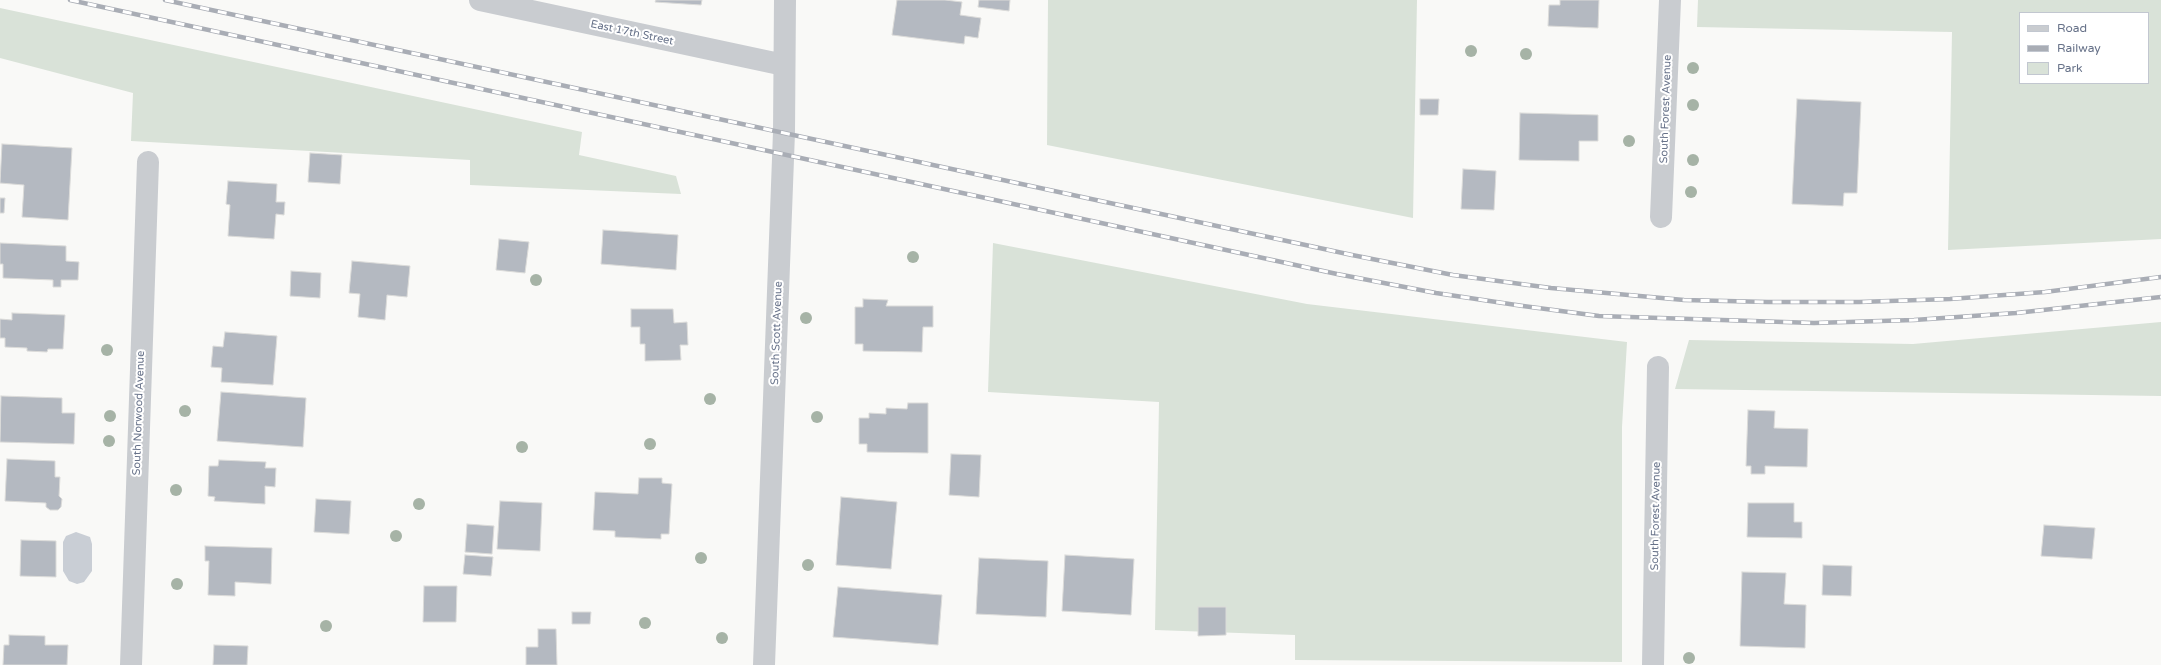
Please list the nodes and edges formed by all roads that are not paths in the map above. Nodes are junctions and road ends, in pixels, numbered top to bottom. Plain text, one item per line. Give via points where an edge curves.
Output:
1 (480, 0) edge
2 (785, 0) edge
3 (1670, 0) edge
4 (784, 65) junction
5 (148, 162) dead end
6 (1661, 217) dead end
7 (1658, 367) dead end
8 (131, 665) edge
9 (764, 665) edge
10 (1653, 665) edge

1 - 4 street, East 17th Street
2 - 4 street, South Scott Avenue
3 - 6 street, South Forest Avenue
4 - 9 street, South Scott Avenue via 784,147
5 - 8 street, South Norwood Avenue
7 - 10 street, South Forest Avenue

